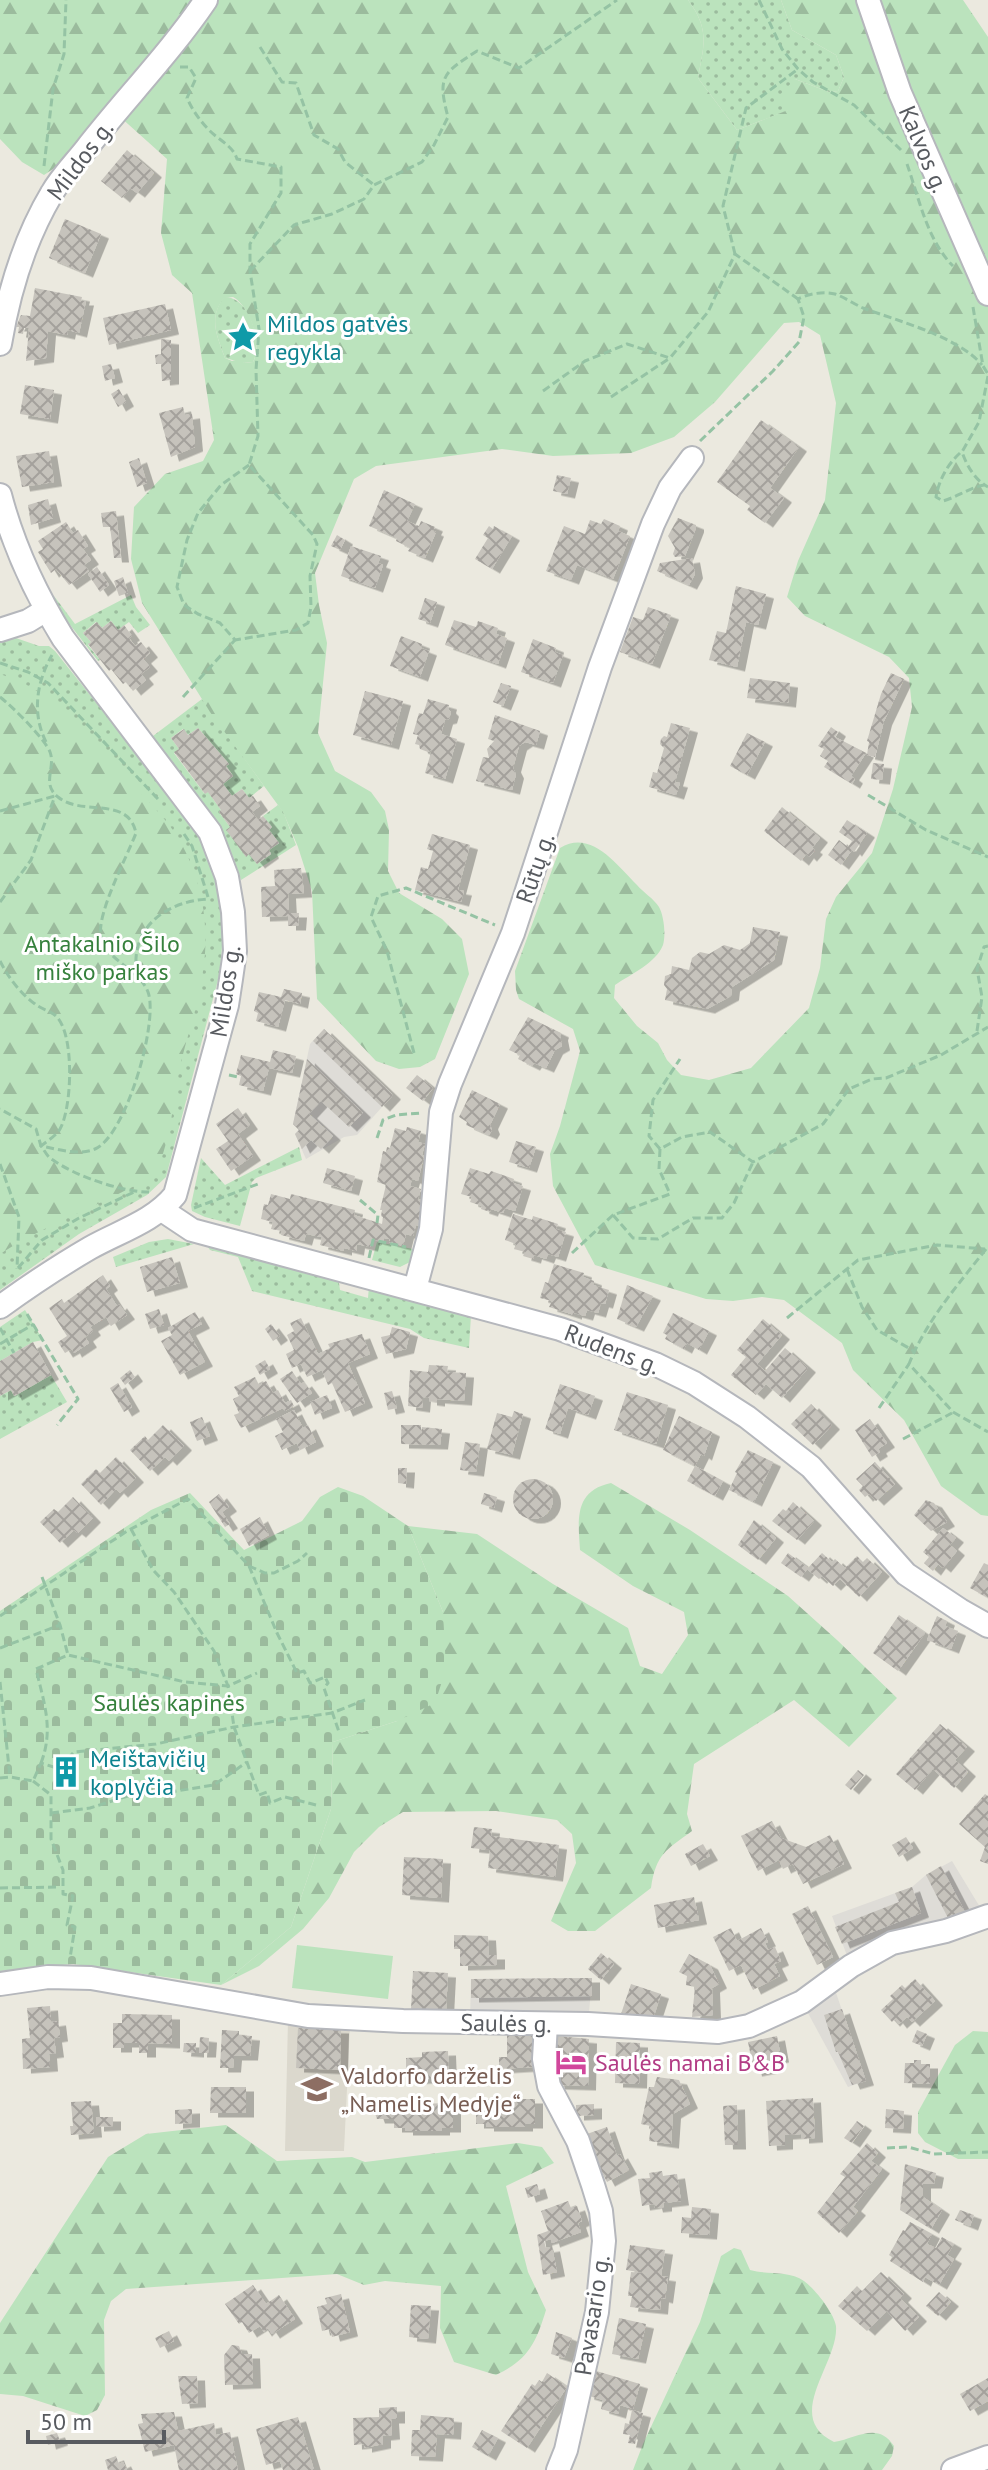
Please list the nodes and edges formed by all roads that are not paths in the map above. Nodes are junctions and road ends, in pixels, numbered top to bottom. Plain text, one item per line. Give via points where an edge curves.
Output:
1 (206, 0) edge
2 (868, 0) edge
3 (980, 298) edge
4 (0, 344) edge
5 (692, 458) road end
6 (0, 495) edge
7 (46, 610) junction
8 (0, 630) edge
9 (161, 1201) junction
10 (415, 1289) junction
11 (8, 1301) edge
12 (988, 1626) edge
13 (988, 1916) edge
14 (0, 1984) edge
15 (546, 2024) junction
16 (988, 2457) edge
17 (558, 2470) edge
18 (953, 2470) edge

1 - 4 street, Mildos g. via 55,188 16,272
2 - 3 street, Kalvos g.
5 - 10 street, Rūtų g. via 653,524 513,933 450,1084 441,1112 431,1229
6 - 7 street, Mildos g.
7 - 8 street
7 - 9 street, Mildos g. via 210,832 225,868 235,951 227,1005 180,1183 175,1195
9 - 10 street, Rudens g. via 192,1230
9 - 11 street, Mildos g. via 143,1222 62,1264
10 - 12 street, Rudens g. via 565,1330 694,1383 811,1467 906,1574
13 - 15 street, Saulės g. via 892,1943 802,2002 749,2026 718,2032
14 - 15 street, Saulės g. via 91,1978 308,2016
15 - 17 street, Pavasario g. via 549,2086 578,2141 601,2211 604,2241 597,2312
16 - 18 street

